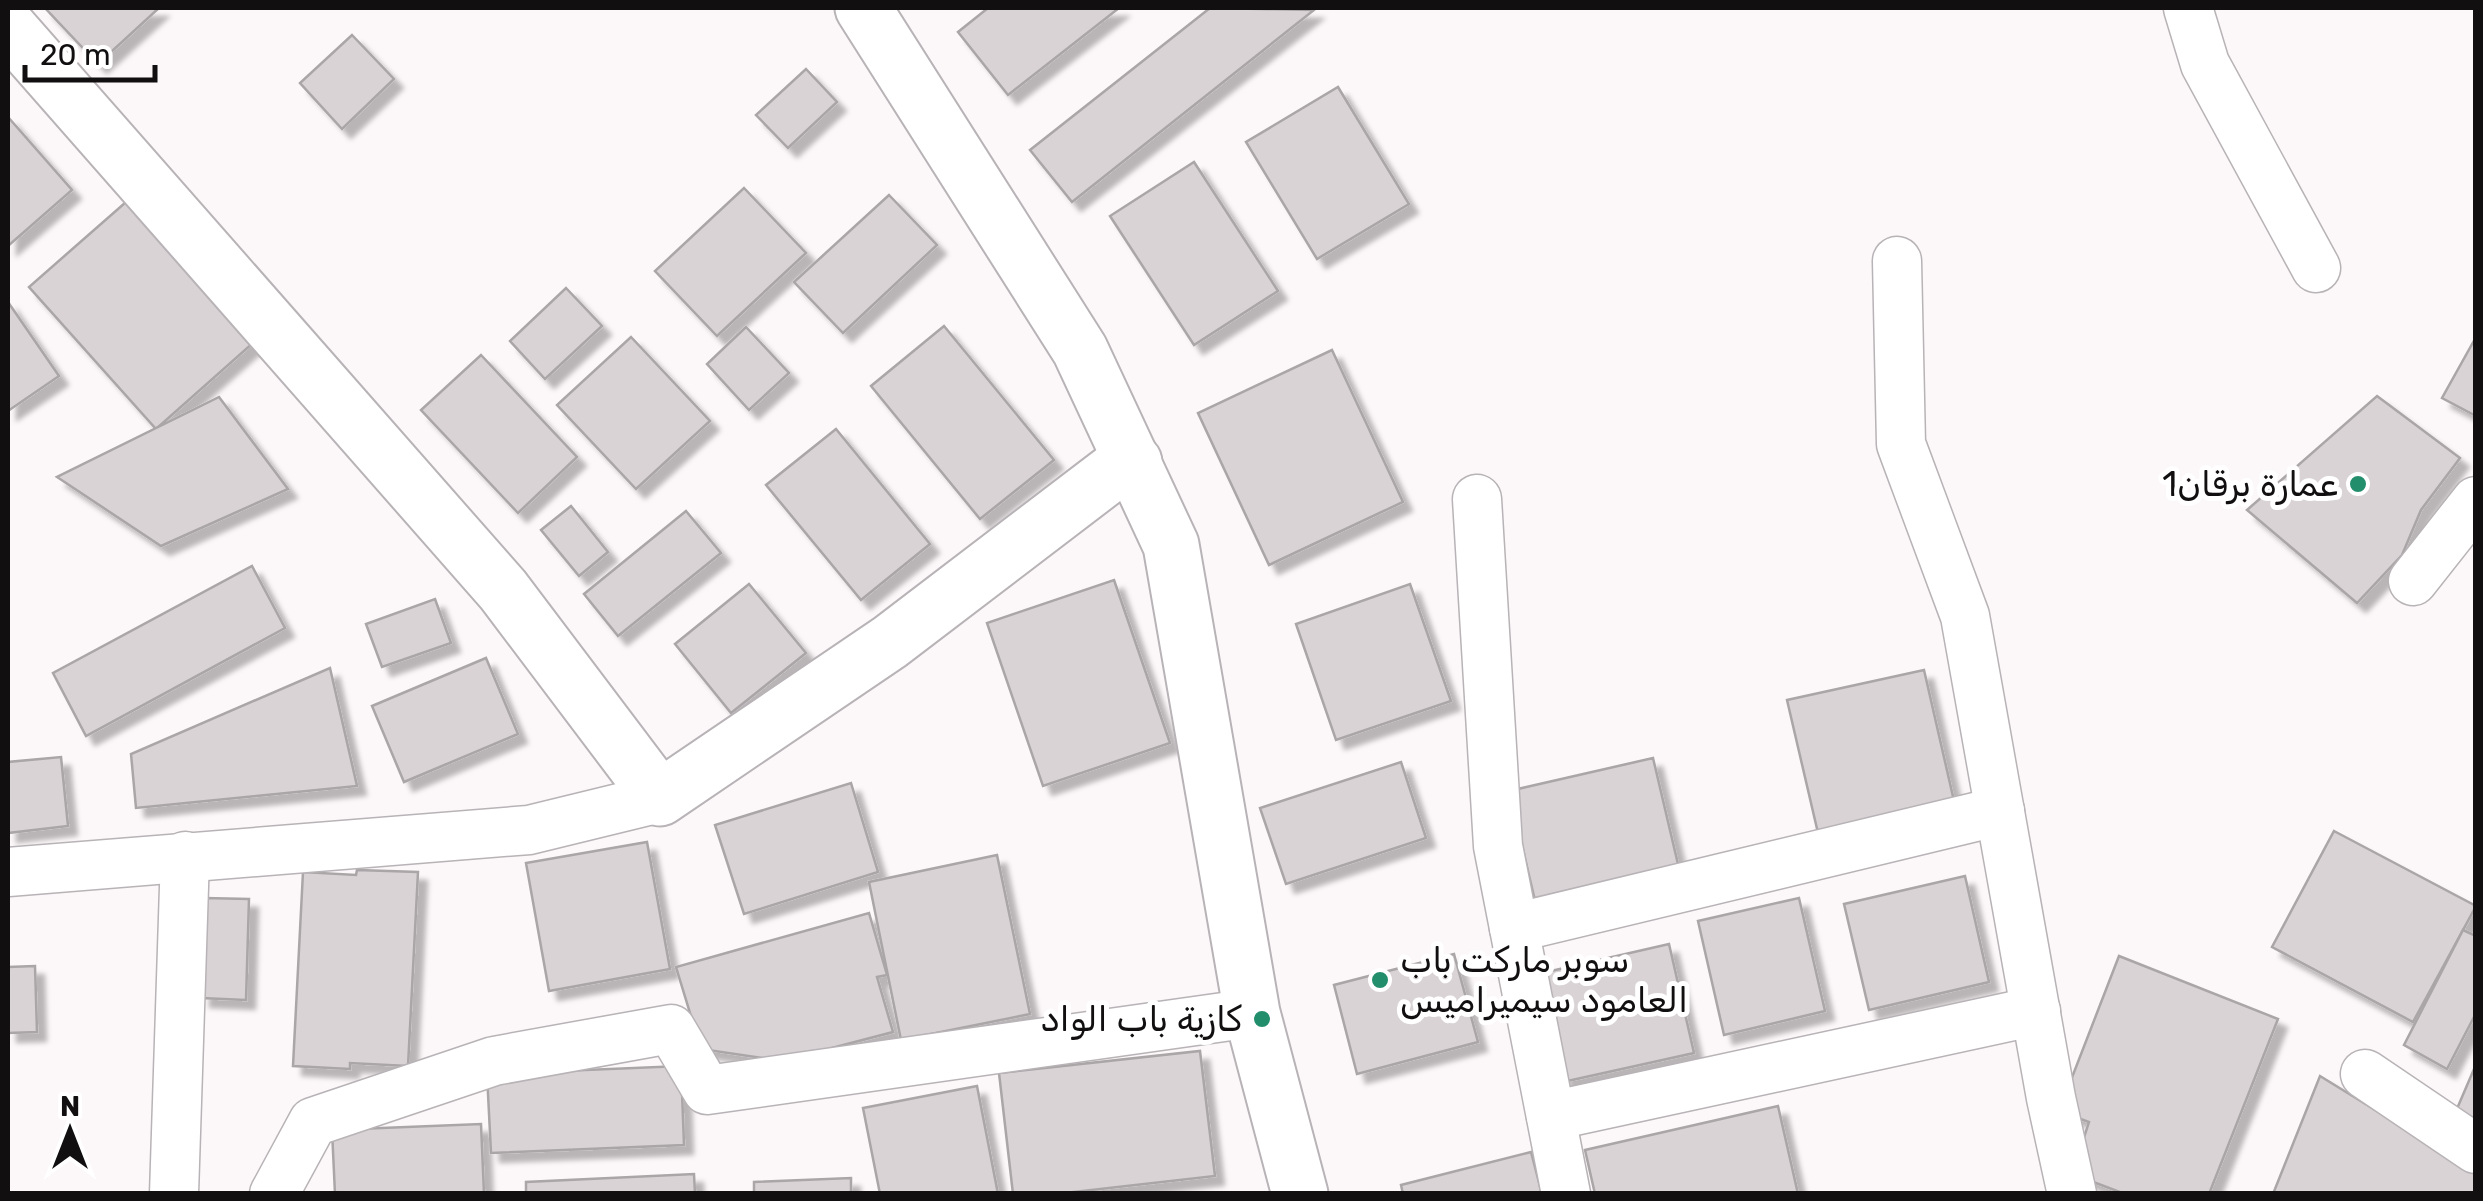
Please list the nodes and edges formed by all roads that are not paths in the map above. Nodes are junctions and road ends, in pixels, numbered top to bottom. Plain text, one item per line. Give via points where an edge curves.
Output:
1 (863, 8) edge
2 (2188, 8) edge
3 (8, 28) edge
4 (1897, 260) dead end
5 (2316, 268) dead end
6 (1134, 462) junction
7 (1476, 499) dead end
8 (2476, 501) edge
9 (2413, 581) dead end
10 (660, 798) junction
11 (2000, 811) junction
12 (184, 856) junction
13 (8, 872) edge
14 (1514, 928) junction
15 (2036, 1011) junction
16 (1252, 1013) junction
17 (2365, 1074) dead end
18 (1551, 1116) junction
19 (2476, 1150) edge
20 (174, 1194) edge
21 (274, 1194) edge
22 (1300, 1194) edge
23 (1566, 1194) edge
24 (2072, 1194) edge

1 - 6 street via 1080,350
2 - 5 street via 2205,64
3 - 10 street via 503,590
4 - 11 street via 1901,444 1965,616
6 - 10 street via 890,642
6 - 16 street via 1171,545
7 - 14 street via 1498,846
8 - 9 street
10 - 12 street via 529,830
11 - 14 street
11 - 15 street
12 - 13 street
12 - 20 street
14 - 18 street
15 - 18 street
15 - 24 street
16 - 21 street via 707,1090 671,1029 494,1061 313,1122
16 - 22 street
17 - 19 street
18 - 23 street

